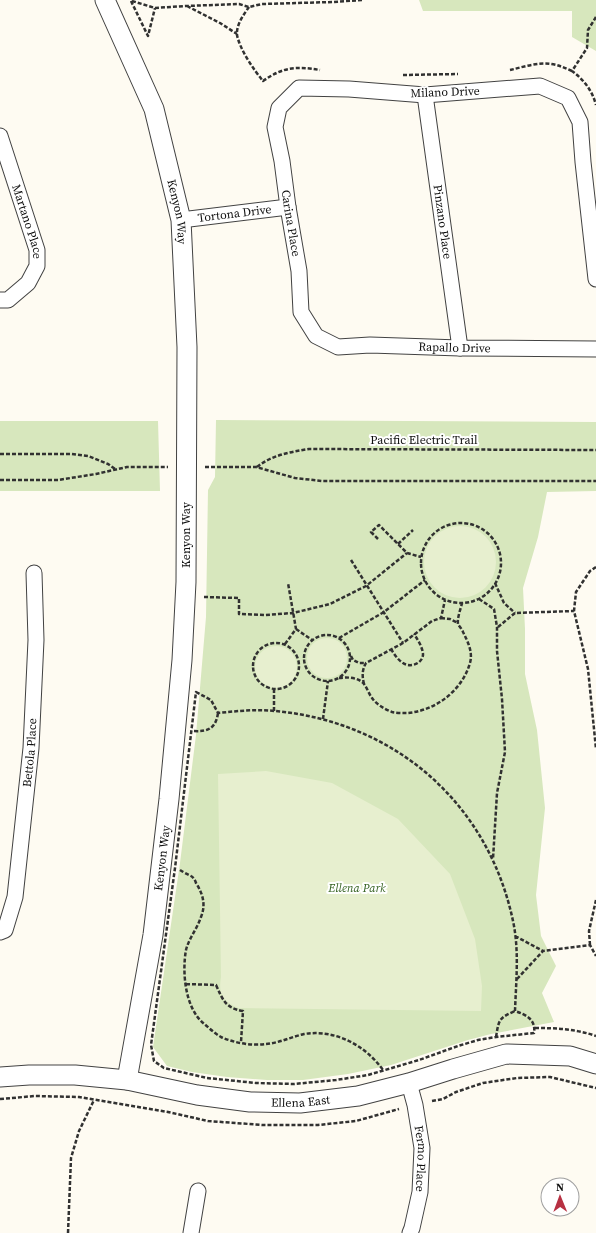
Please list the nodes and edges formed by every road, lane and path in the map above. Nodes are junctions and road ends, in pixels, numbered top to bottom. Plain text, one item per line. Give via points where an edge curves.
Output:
1 (105, 0) edge
2 (362, 0) edge
3 (131, 1) edge
4 (186, 6) junction
5 (249, 7) junction
6 (155, 8) junction
7 (596, 17) edge
8 (237, 34) junction
9 (322, 70) dead end
10 (504, 71) dead end
11 (572, 71) junction
12 (464, 74) dead end
13 (402, 75) dead end
14 (425, 96) junction
15 (596, 105) edge
16 (279, 108) joint
17 (0, 136) edge
18 (288, 207) junction
19 (181, 220) junction
20 (596, 279) edge
21 (0, 300) edge
22 (316, 336) joint
23 (460, 348) junction
24 (596, 348) edge
25 (596, 450) edge
26 (0, 454) edge
27 (205, 466) dead end
28 (156, 467) dead end
29 (256, 467) junction
30 (115, 469) junction
31 (0, 480) edge
32 (596, 481) edge
33 (413, 530) dead end
34 (378, 539) dead end
35 (398, 544) junction
36 (407, 553) junction
37 (421, 557) junction
38 (351, 560) dead end
39 (596, 567) edge
40 (34, 573) dead end
41 (425, 580) junction
42 (288, 583) dead end
43 (495, 583) junction
44 (366, 586) junction
45 (202, 596) dead end
46 (479, 598) junction
47 (445, 600) junction
48 (462, 603) junction
49 (574, 611) junction
50 (384, 612) junction
51 (293, 613) junction
52 (515, 613) junction
53 (440, 618) junction
54 (458, 623) junction
55 (497, 627) junction
56 (296, 629) junction
57 (414, 634) junction
58 (339, 638) junction
59 (312, 640) junction
60 (402, 643) junction
61 (285, 644) junction
62 (391, 649) junction
63 (350, 653) junction
64 (366, 663) junction
65 (339, 678) junction
66 (328, 681) junction
67 (364, 684) junction
68 (197, 685) dead end
69 (274, 690) junction
70 (196, 692) junction
71 (274, 711) junction
72 (218, 713) junction
73 (323, 719) junction
74 (192, 731) junction
75 (596, 749) edge
76 (493, 860) junction
77 (175, 868) junction
78 (596, 900) edge
79 (2, 931) edge
80 (515, 935) junction
81 (590, 945) junction
82 (543, 952) junction
83 (596, 956) edge
84 (516, 979) junction
85 (186, 984) junction
86 (515, 1011) junction
87 (535, 1028) junction
88 (596, 1036) edge
89 (496, 1037) junction
90 (241, 1042) junction
91 (596, 1064) edge
92 (383, 1070) junction
93 (0, 1077) edge
94 (128, 1080) junction
95 (409, 1083) junction
96 (94, 1100) dead end
97 (198, 1191) dead end
98 (68, 1233) edge
99 (191, 1233) edge
100 (410, 1233) edge

1 - 19 street, Kenyon Way via 154,109
2 - 5 path via 262,4
3 - 6 path
3 - 6 path via 148,36
4 - 5 path via 239,4
4 - 6 path
4 - 8 path
5 - 8 path via 240,20
7 - 11 path via 588,30 587,48
8 - 9 path via 252,67 263,81 275,73 292,68
10 - 11 path via 549,63
11 - 15 path via 581,77 593,94
12 - 13 path
14 - 16 street, Milano Drive via 349,89 299,88
14 - 20 street, Milano Drive via 540,86 568,98 580,122
14 - 23 street, Pinzano Place
16 - 18 street, Carina Place via 275,127
17 - 21 street, Martano Place via 37,250 37,266 28,283 8,300
18 - 19 street, Tortona Drive
18 - 22 street, Carina Place via 299,271 301,312
19 - 94 street, Kenyon Way via 187,347 186,582 182,660 153,935
22 - 23 street, Rapallo Drive via 338,347 370,345
23 - 24 street, Rapallo Drive
25 - 29 path, Pacific Electric Trail via 310,449 288,452 265,460
26 - 30 path via 88,456
27 - 29 path
28 - 30 path
29 - 32 path via 295,478 322,480
30 - 31 path via 58,480
33 - 35 path
34 - 35 path via 371,532 379,524
35 - 36 path
36 - 37 path
36 - 44 path
37 - 41 path via 421,570
37 - 43 path via 425,544 445,526 471,524 483,529 493,538 500,550 502,564
38 - 44 path
39 - 49 path via 590,570 576,592
40 - 79 street, Bettola Place via 36,640 32,748 15,898
41 - 47 path via 434,593
41 - 50 path
42 - 51 path
43 - 46 path via 493,588
43 - 52 path via 504,604
44 - 50 path
44 - 51 path via 330,604
45 - 51 path via 239,598 239,614 265,616
46 - 48 path
46 - 55 path via 494,609
47 - 48 path
47 - 53 path
48 - 54 path
49 - 52 path
49 - 75 path via 588,669
50 - 58 path
50 - 60 path
51 - 56 path
52 - 55 path
53 - 54 path
53 - 57 path
54 - 67 path via 469,642 471,662 462,683 443,700 422,711 393,712 376,703
55 - 76 path via 505,752 497,794
56 - 59 path
56 - 61 path
57 - 60 path
57 - 62 path via 423,654 416,664 410,666 399,661
58 - 59 path via 327,634
58 - 63 path
59 - 66 path via 304,654 306,669 317,679
60 - 62 path
61 - 69 path via 297,654 300,670 293,683
61 - 69 path via 268,644 256,654 253,662 255,677 260,683
62 - 64 path
63 - 64 path via 353,660
63 - 65 path via 349,668
64 - 67 path via 362,675
65 - 66 path
65 - 67 path via 348,677
66 - 73 path
68 - 70 path
69 - 71 path
70 - 72 path via 211,700
70 - 74 path
71 - 72 path
71 - 73 path
72 - 74 path via 217,720 210,729
73 - 76 path via 386,744 431,776 463,811
74 - 77 path
76 - 80 path via 505,892
77 - 85 path via 192,876 202,891 204,905 186,950
77 - 92 path via 151,1045 154,1061 164,1068 207,1078 256,1083 294,1084 336,1080
78 - 81 path via 588,931
80 - 82 path
80 - 84 path
81 - 82 path
81 - 83 path
82 - 84 path
84 - 86 path
85 - 90 path via 191,1006 199,1018 221,1037
85 - 90 path via 216,985 226,1003 236,1010 243,1011
86 - 87 path via 526,1014
86 - 89 path via 504,1016 499,1022
87 - 88 path via 582,1031
87 - 89 path via 534,1033
89 - 92 path via 478,1040
90 - 92 path via 266,1044 305,1034 331,1035 364,1050
91 - 95 street, Ellena East via 570,1056 506,1054
93 - 94 street, Ellena East via 75,1075
94 - 95 street, Ellena East via 196,1095 250,1102 300,1102 358,1096
95 - 100 street, Fermo Place via 422,1148 420,1192
96 - 98 path via 70,1158
97 - 99 street

